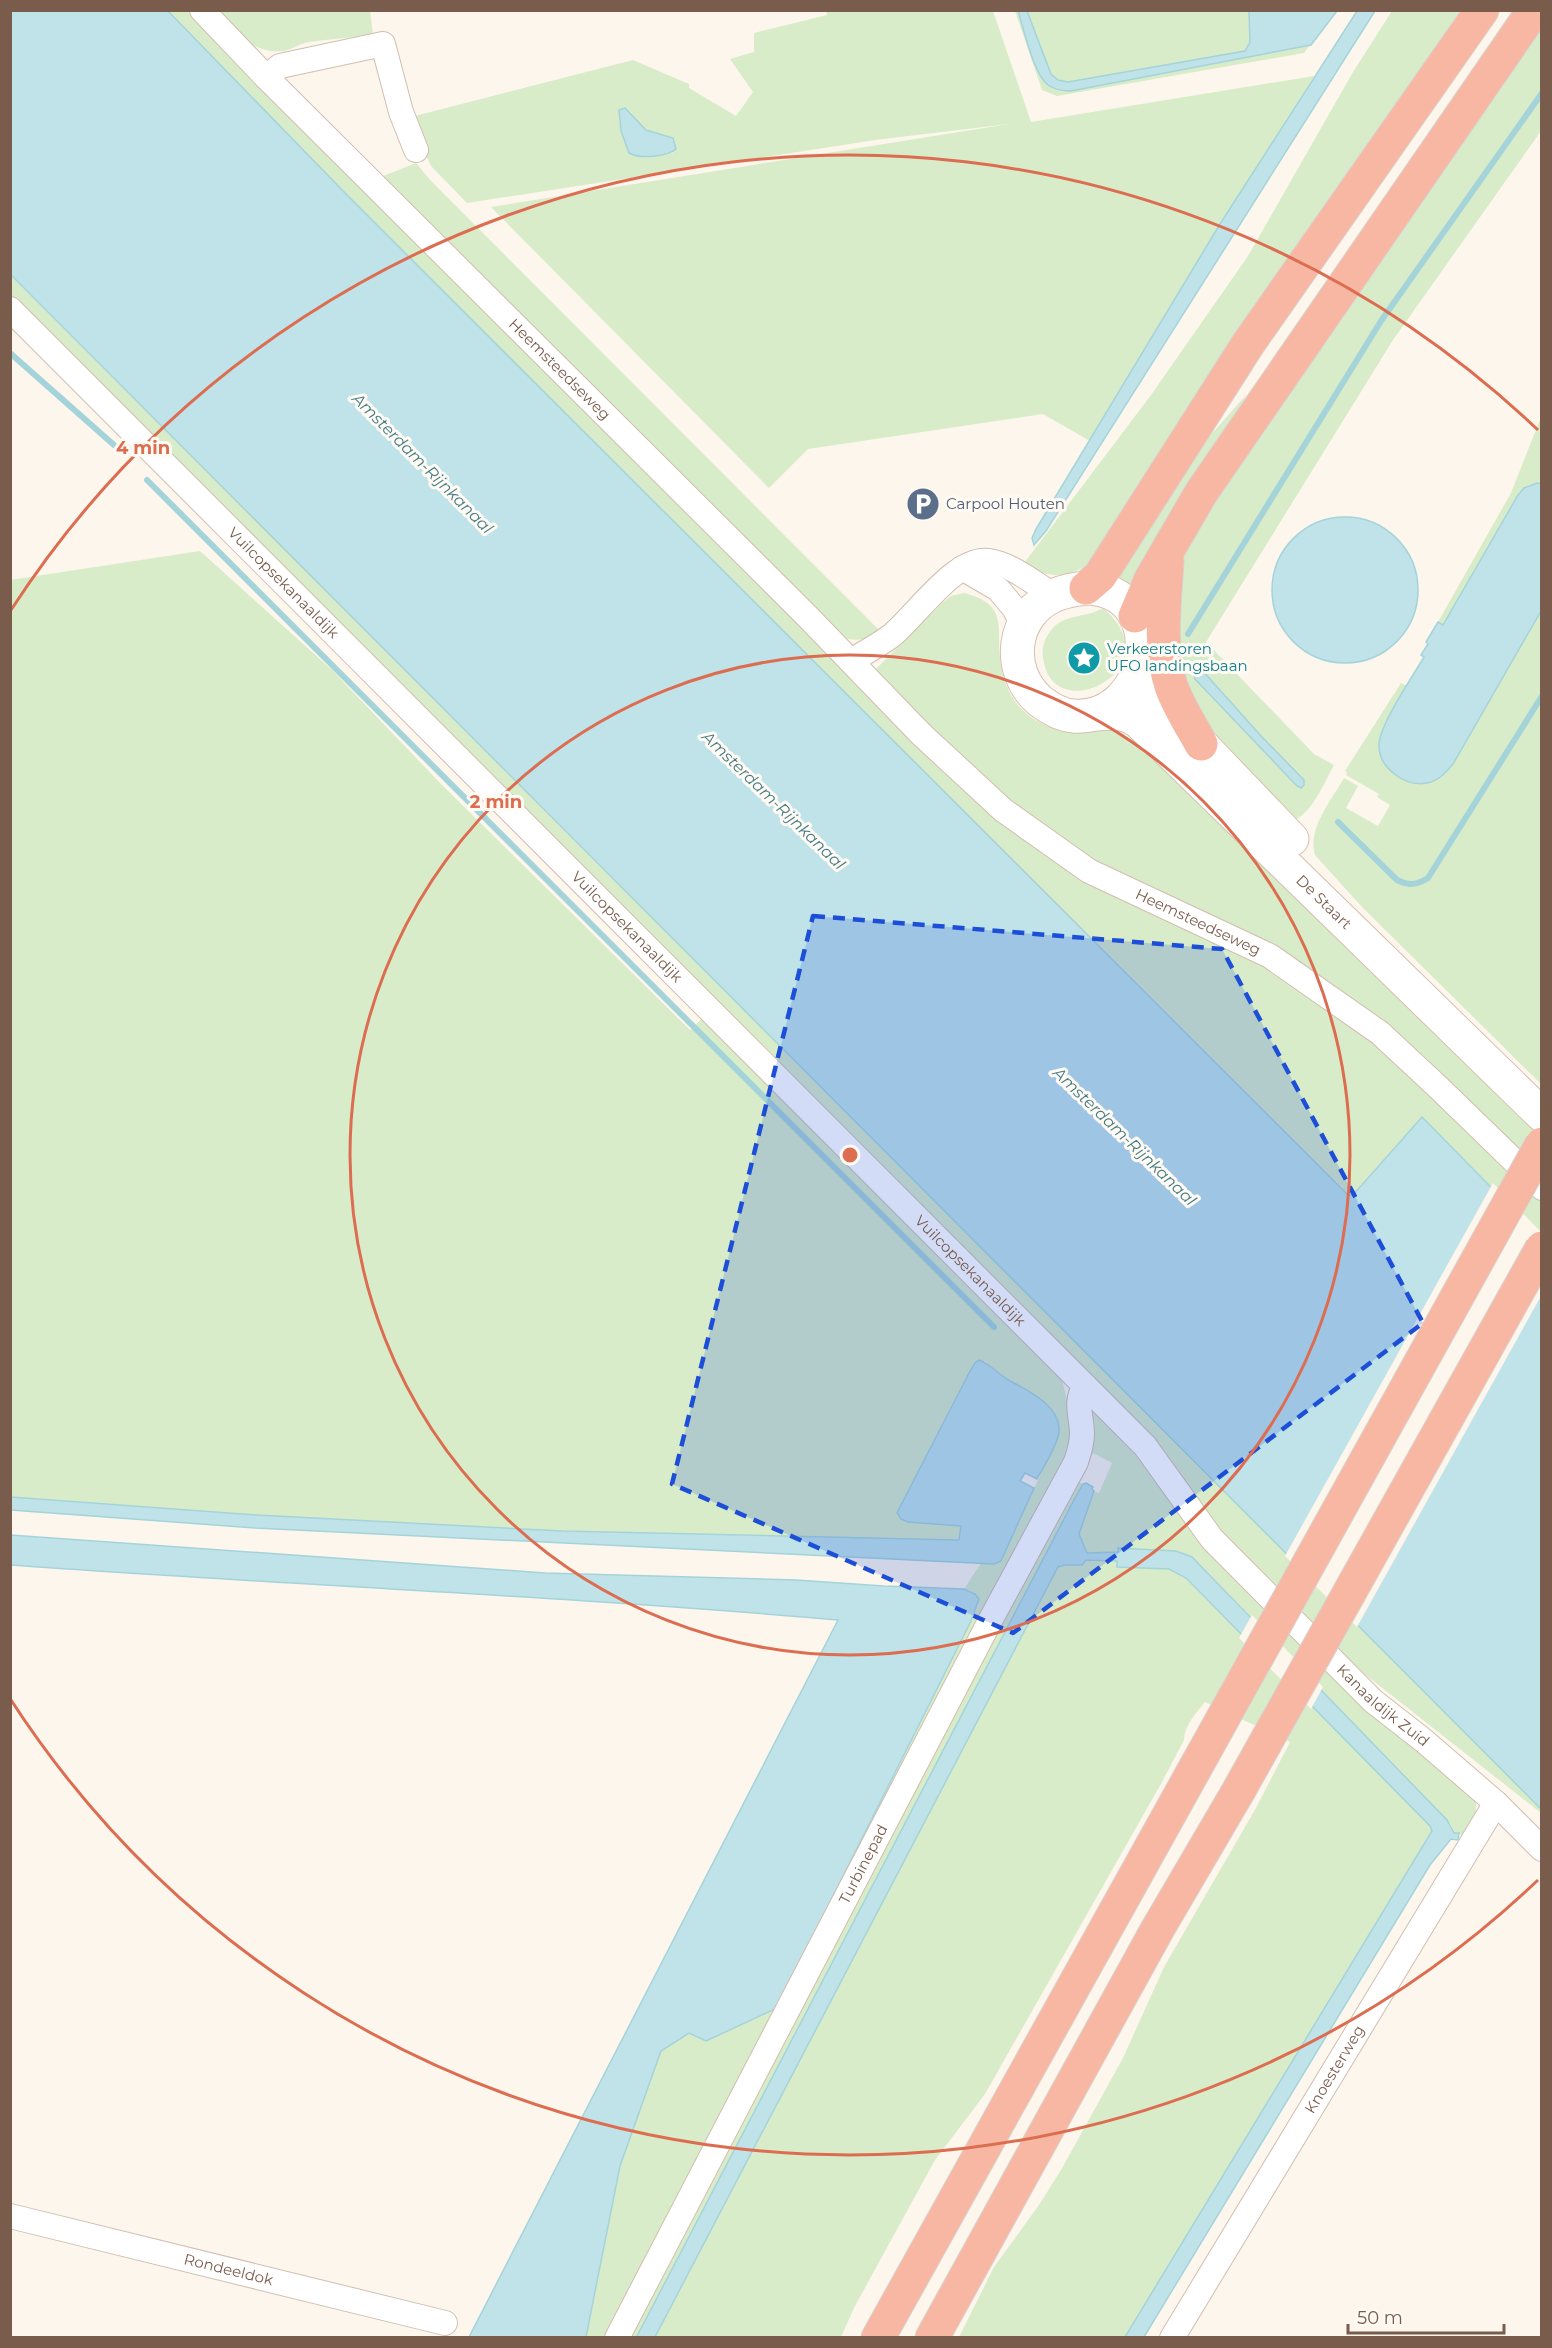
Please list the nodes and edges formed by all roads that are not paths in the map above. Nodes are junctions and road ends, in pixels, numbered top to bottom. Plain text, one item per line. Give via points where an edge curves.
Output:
1 (202, 10) edge
2 (1482, 10) edge
3 (1534, 10) edge
4 (266, 77) junction
5 (416, 150) dead end
6 (10, 309) edge
7 (1168, 550) junction
8 (962, 568) junction
9 (1086, 588) junction
10 (1054, 595) junction
11 (1135, 616) junction
12 (1023, 625) junction
13 (851, 661) junction
14 (1136, 677) junction
15 (1095, 714) junction
16 (1201, 744) junction
17 (1542, 1092) edge
18 (1542, 1116) edge
19 (1542, 1144) edge
20 (1542, 1188) edge
21 (1542, 1248) edge
22 (1085, 1386) junction
23 (1229, 1557) joint
24 (1496, 1803) junction
25 (1542, 1849) edge
26 (10, 2216) edge
27 (445, 2323) dead end
28 (617, 2337) edge
29 (878, 2337) edge
30 (932, 2337) edge
31 (1172, 2337) edge

1 - 4 street, Heemsteedseweg
2 - 9 highway via 1248,344 1100,576
3 - 7 highway via 1201,492
4 - 5 street via 280,66 383,44
4 - 13 street, Heemsteedseweg
6 - 22 street, Vuilcopsekanaaldijk
7 - 11 highway
7 - 16 highway via 1164,647 1171,686
8 - 10 street via 987,561 1008,567
8 - 12 street via 998,589
8 - 13 street via 892,636
9 - 10 main road
9 - 11 main road via 1112,593
10 - 12 main road
11 - 14 main road via 1144,647
12 - 15 main road via 1018,638 1018,667 1032,693 1058,712 1071,716
13 - 20 street, Heemsteedseweg via 921,734 1003,810 1089,871 1270,956 1380,1033
14 - 15 main road via 1121,697
14 - 16 main road, De Staart via 1175,727
15 - 18 main road, De Staart via 1118,712 1139,722
16 - 17 main road, De Staart via 1354,907
19 - 29 highway, bridge
21 - 30 highway, bridge
22 - 23 street, Vuilcopsekanaaldijk via 1145,1446
22 - 28 street, Turbinepad via 1080,1394 1082,1432 1076,1462
23 - 24 street, Kanaaldijk Zuid via 1373,1701
24 - 25 street, Kanaaldijk Zuid
24 - 31 street, Knoesterweg
26 - 27 street, Rondeeldok

